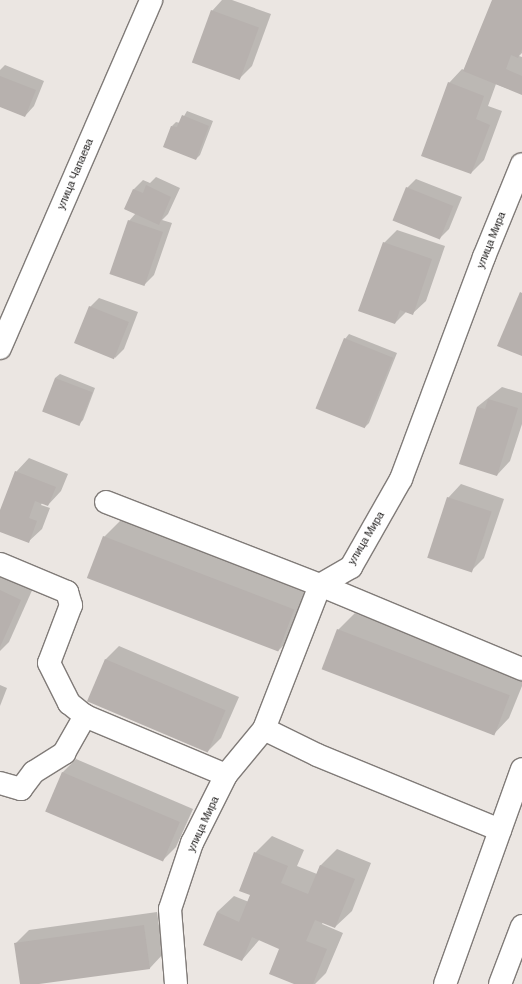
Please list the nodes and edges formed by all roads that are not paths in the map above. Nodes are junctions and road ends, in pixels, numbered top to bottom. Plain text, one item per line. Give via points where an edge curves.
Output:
1 (151, 0) edge
2 (522, 164) edge
3 (0, 348) edge
4 (106, 502) dead end
5 (0, 564) edge
6 (320, 585) junction
7 (522, 669) edge
8 (84, 716) junction
9 (264, 729) junction
10 (522, 769) edge
11 (226, 775) junction
12 (0, 783) edge
13 (500, 830) junction
14 (522, 926) edge
15 (176, 984) edge
16 (445, 984) edge
17 (500, 984) edge

1 - 3 street, улица Чапаева
2 - 6 street, улица Мира via 484,257 401,480 351,567
4 - 6 street
5 - 8 street via 67,592 71,605 49,663 69,703
6 - 7 street
6 - 9 street, улица Мира
8 - 11 street
8 - 12 street via 64,753 34,772 21,789
9 - 11 street, улица Мира
9 - 13 street via 317,755
10 - 13 street
11 - 15 street, улица Мира via 192,843 170,909
13 - 16 street
14 - 17 street

